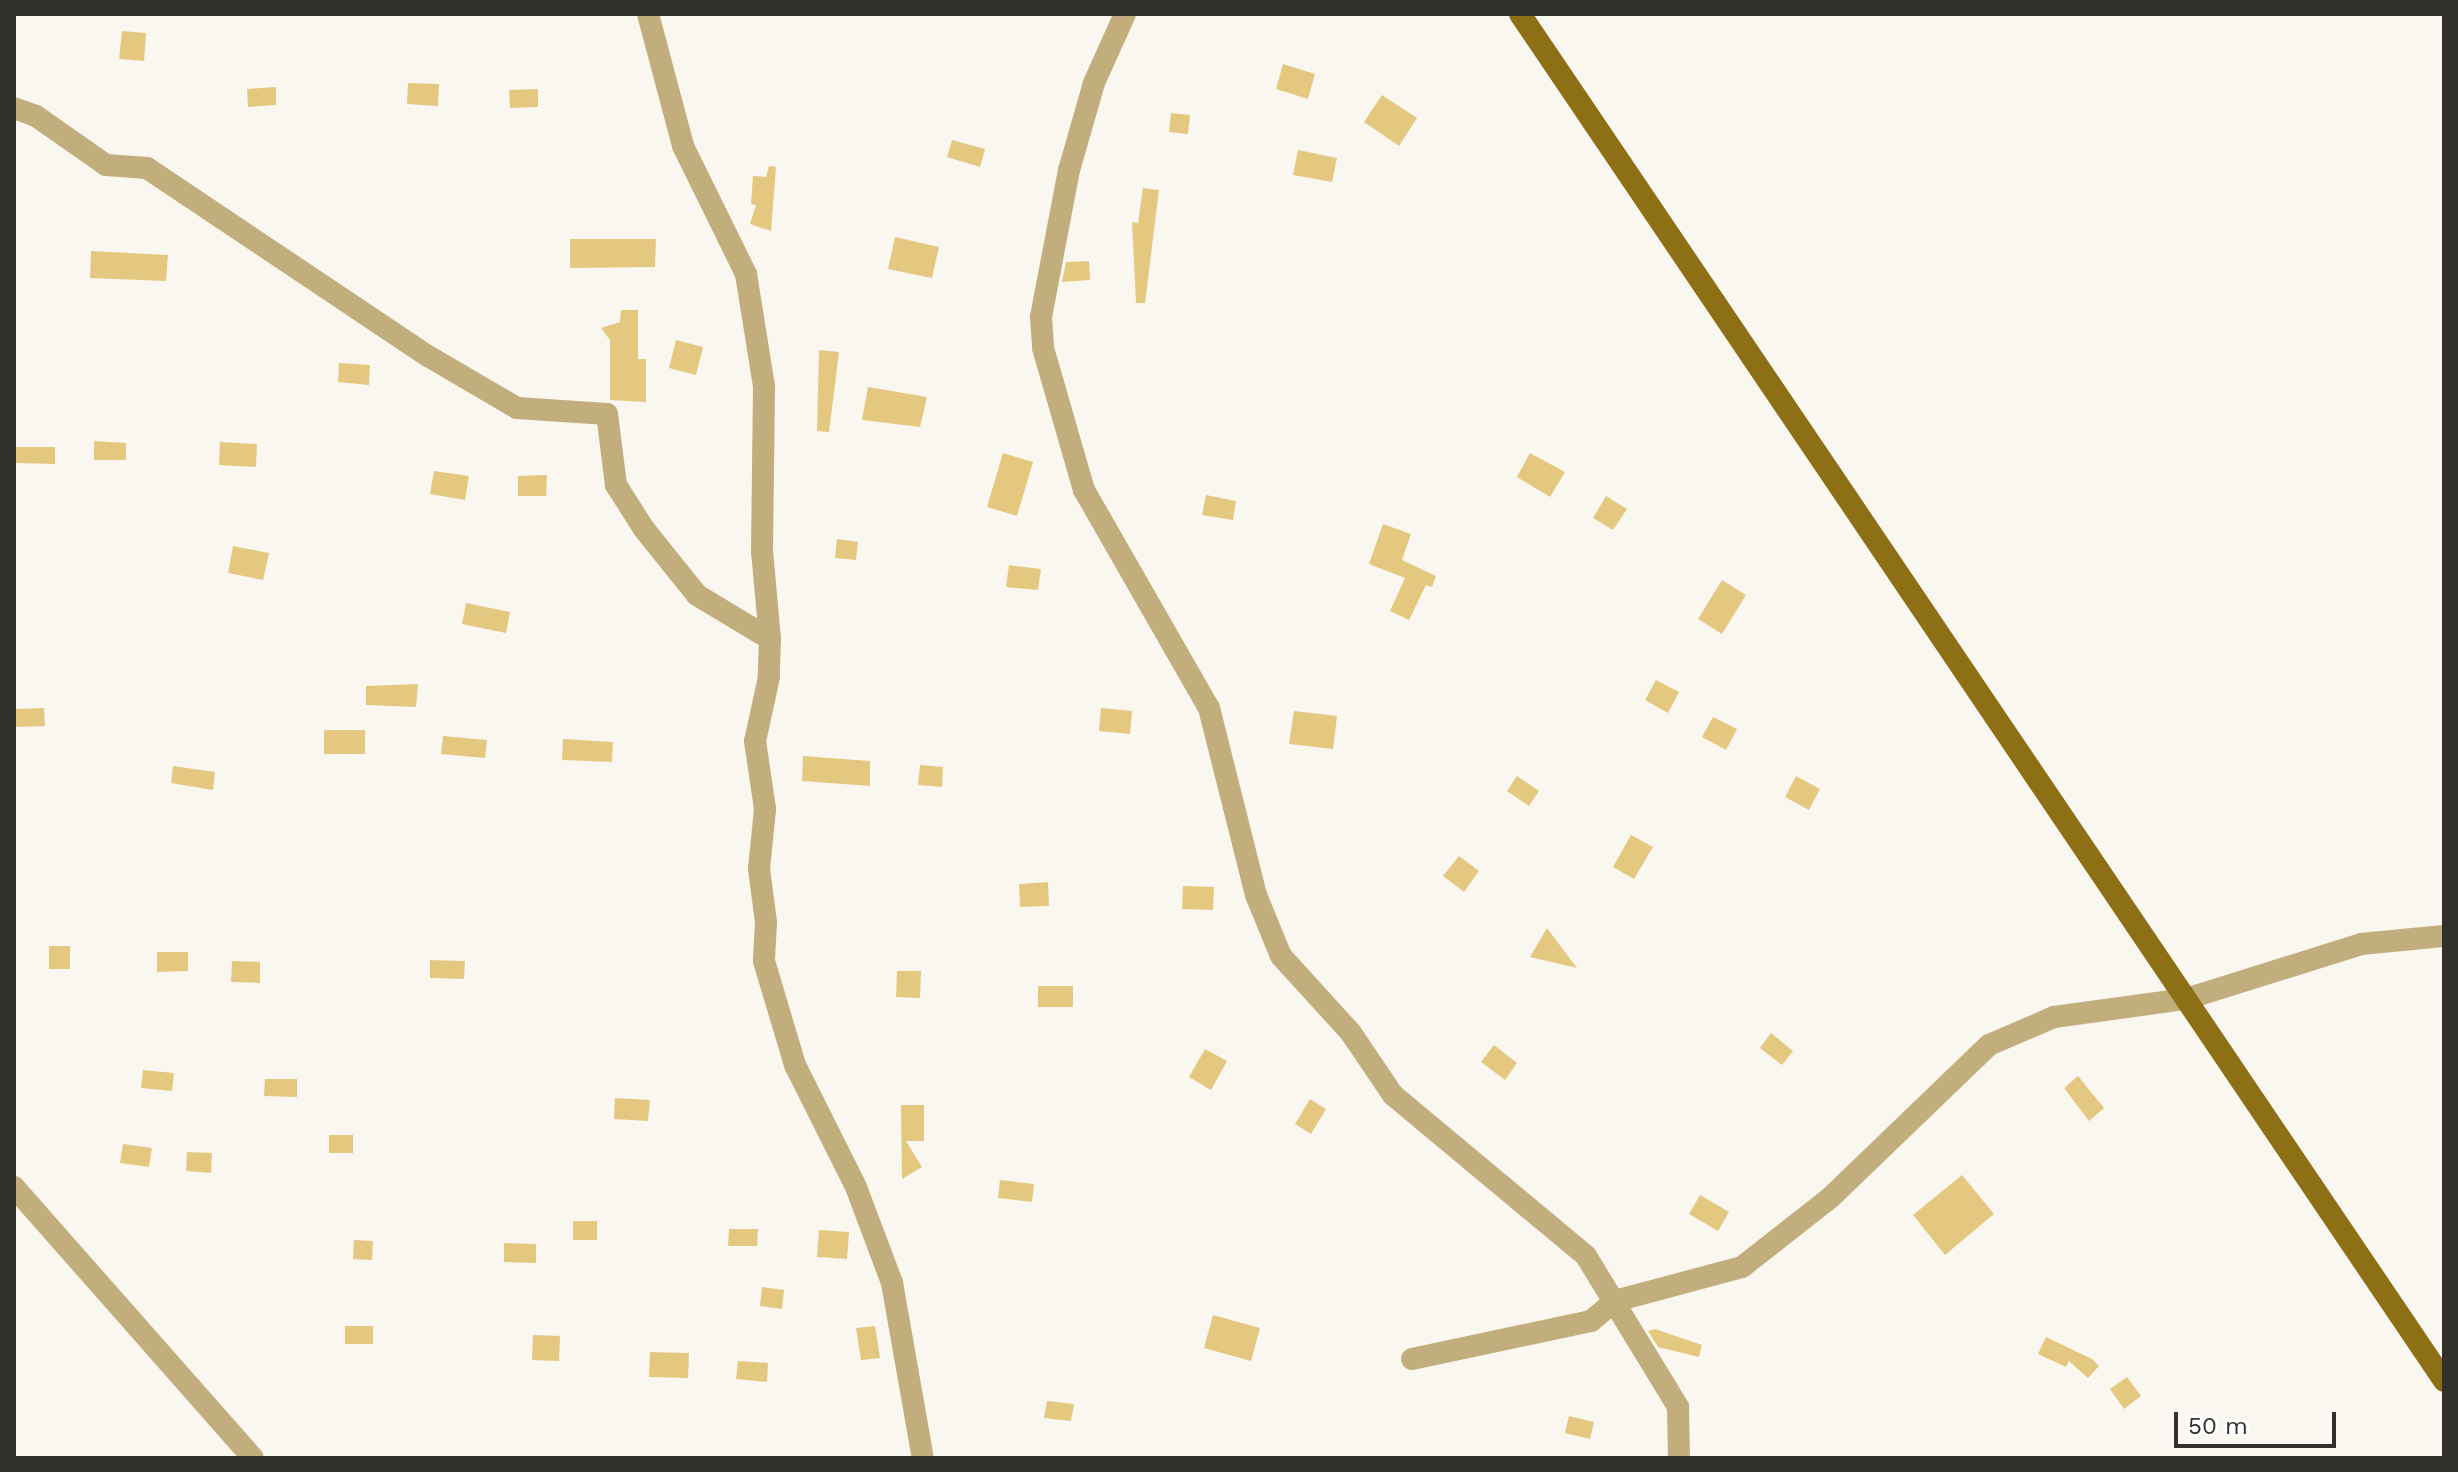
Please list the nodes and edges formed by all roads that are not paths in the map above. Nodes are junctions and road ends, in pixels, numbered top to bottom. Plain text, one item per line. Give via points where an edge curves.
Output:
1 (648, 14) edge
2 (1125, 14) edge
3 (1520, 14) edge
4 (14, 108) edge
5 (770, 639) junction
6 (2444, 936) edge
7 (2186, 999) junction
8 (14, 1187) edge
9 (1615, 1301) junction
10 (1412, 1359) dead end
11 (2444, 1381) edge
12 (253, 1458) edge
13 (923, 1458) edge
14 (1679, 1458) edge

1 - 5 street via 683,146 746,274 764,387 762,551
2 - 9 street via 1094,83 1069,170 1041,317 1043,348 1084,490 1209,708 1256,895 1281,956 1351,1033 1393,1095 1586,1256
3 - 7 main road
4 - 5 street via 36,116 106,165 147,168 428,356 517,408 607,414 616,485 644,529 697,595
5 - 13 street via 769,677 755,741 765,809 759,869 766,922 764,961 795,1065 856,1187 892,1283
6 - 7 street via 2361,944
7 - 9 street via 2054,1017 1989,1045 1830,1198 1742,1267
7 - 11 main road
8 - 12 street
9 - 10 street via 1591,1321
9 - 14 street via 1678,1407

